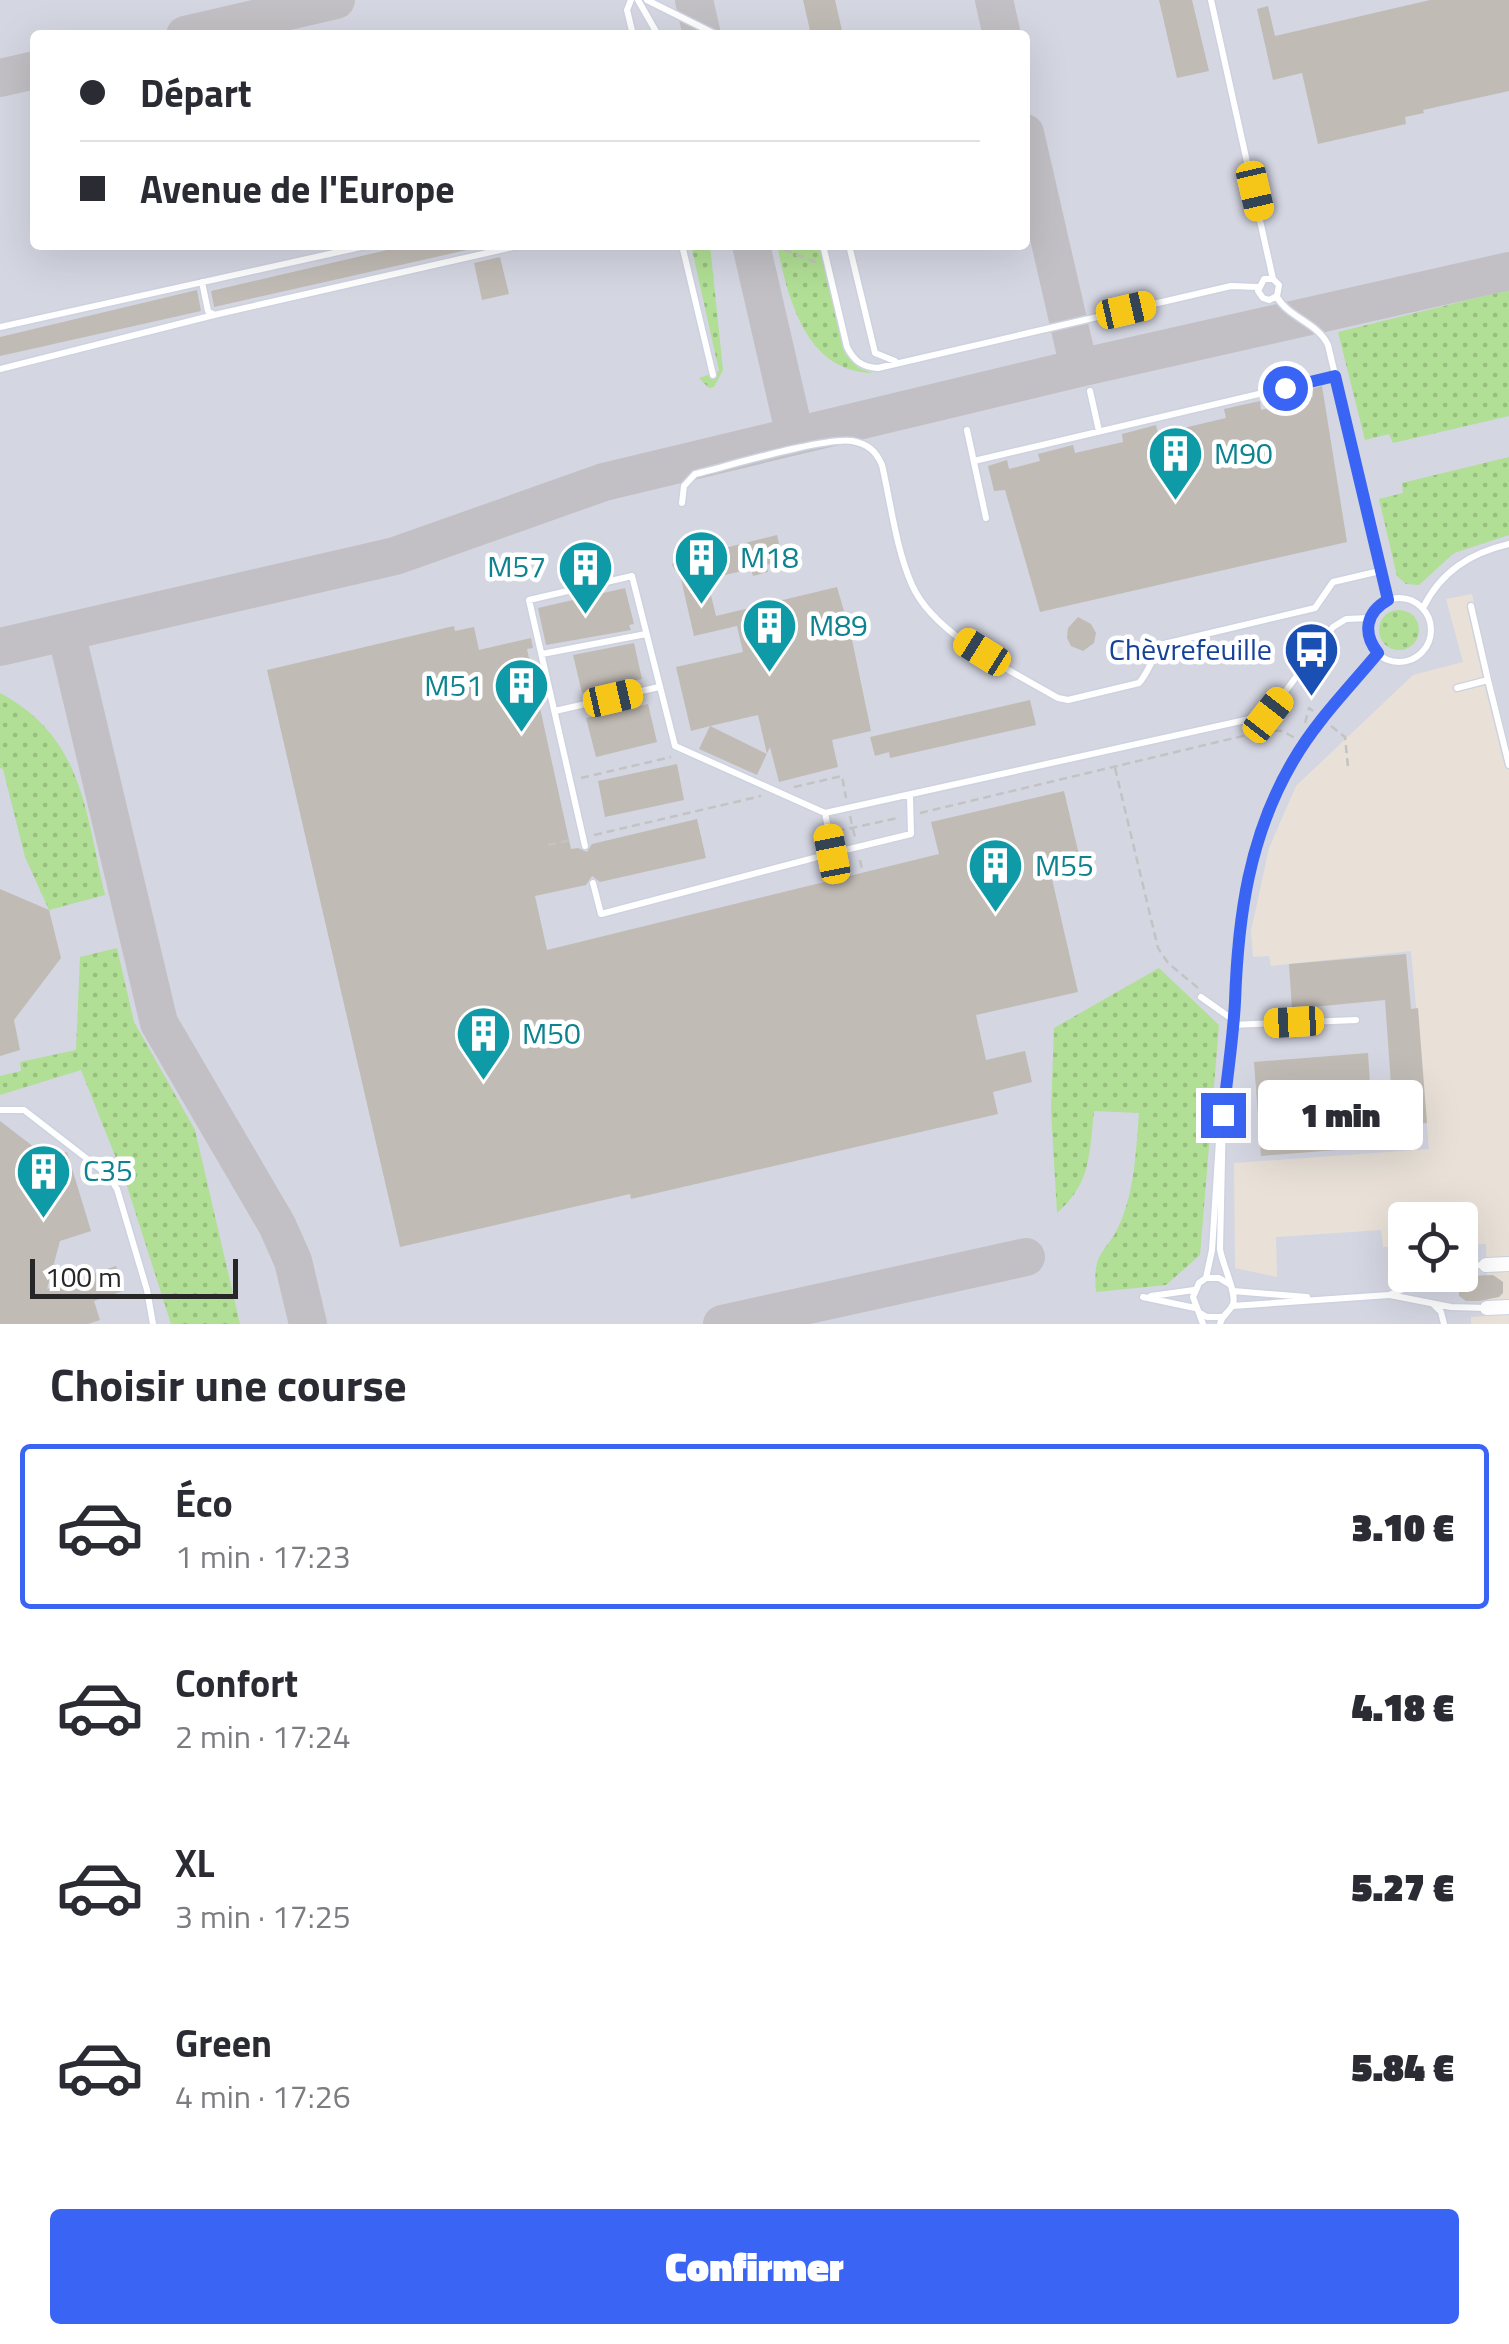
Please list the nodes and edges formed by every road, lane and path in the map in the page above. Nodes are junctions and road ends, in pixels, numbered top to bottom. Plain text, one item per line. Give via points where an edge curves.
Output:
1 (635, 0) edge
2 (647, 0) edge
3 (1211, 0) edge
4 (632, 30) edge
5 (655, 30) edge
6 (706, 30) edge
7 (347, 250) edge
8 (500, 250) edge
9 (683, 250) edge
10 (785, 250) edge
11 (824, 250) edge
12 (850, 250) edge
13 (828, 267) junction
14 (1273, 279) junction
15 (202, 282) junction
16 (1258, 287) junction
17 (1277, 296) junction
18 (214, 315) junction
19 (0, 327) edge
20 (901, 362) junction
21 (0, 369) edge
22 (712, 375) dead end
23 (1335, 376) junction
24 (1090, 391) dead end
25 (967, 430) dead end
26 (1099, 431) junction
27 (974, 460) junction
28 (682, 503) dead end
29 (986, 518) dead end
30 (1509, 544) edge
31 (1380, 571) junction
32 (1388, 600) junction
33 (1471, 606) dead end
34 (1423, 608) junction
35 (1370, 618) junction
36 (646, 634) junction
37 (1378, 653) junction
38 (542, 654) junction
39 (1488, 680) junction
40 (659, 687) junction
41 (1457, 688) dead end
42 (1309, 708) dead end
43 (555, 711) junction
44 (1322, 718) junction
45 (677, 756) dead end
46 (1509, 765) edge
47 (1114, 767) dead end
48 (1348, 767) dead end
49 (570, 780) junction
50 (744, 788) dead end
51 (776, 791) junction
52 (910, 796) junction
53 (848, 807) junction
54 (825, 813) junction
55 (853, 828) dead end
56 (585, 846) dead end
57 (832, 854) junction
58 (593, 883) dead end
59 (1202, 994) joint
60 (1356, 1020) dead end
61 (1231, 1022) junction
62 (0, 1110) edge
63 (1223, 1115) junction
64 (1478, 1265) edge
65 (1486, 1265) joint
66 (1508, 1266) edge
67 (1206, 1278) junction
68 (1231, 1288) junction
69 (1194, 1290) junction
70 (1394, 1292) edge
71 (1389, 1294) junction
72 (1318, 1299) junction
73 (1421, 1300) junction
74 (1232, 1306) junction
75 (1509, 1306) edge
76 (1486, 1308) joint
77 (1198, 1311) junction
78 (1221, 1320) edge
79 (154, 1324) edge
80 (1203, 1324) edge
81 (1444, 1324) edge

1 - 4 lane via 627,10
1 - 5 lane
2 - 6 lane
3 - 14 lane
7 - 15 lane
8 - 18 lane
9 - 22 lane
10 - 13 path
11 - 13 lane
12 - 20 lane via 875,353
13 - 20 lane via 851,355 866,367
14 - 16 lane
14 - 17 lane
15 - 18 lane
15 - 19 lane
16 - 17 lane via 1263,298
16 - 20 lane via 1232,286
17 - 23 lane via 1324,336
18 - 21 lane
23 - 26 lane
23 - 31 lane
24 - 26 lane
25 - 27 lane
26 - 27 lane
27 - 29 lane
28 - 31 lane via 684,486 695,474 840,440 868,446 882,464 912,585 930,614 1068,700 1139,683 1164,644 1315,608 1333,582
30 - 34 lane via 1464,560
31 - 32 lane
32 - 34 lane via 1407,599
32 - 35 lane
33 - 39 lane
34 - 37 lane via 1432,626 1421,654 1403,662
35 - 37 lane via 1368,636
35 - 52 lane via 1333,627 1268,715
36 - 38 lane
36 - 38 lane via 632,576 530,600
36 - 40 lane
37 - 44 lane
38 - 43 lane
39 - 41 lane
39 - 46 lane
40 - 43 lane
40 - 51 lane via 675,746
42 - 44 path
43 - 49 lane
44 - 48 path via 1345,737
44 - 61 lane via 1282,780 1256,848 1238,926
45 - 49 path
47 - 59 path via 1158,948
49 - 56 lane
50 - 51 path via 762,796
51 - 53 path via 842,776
51 - 54 lane
52 - 53 lane
52 - 57 lane via 911,834
53 - 54 lane
53 - 55 path
54 - 57 lane
57 - 58 lane via 601,914
59 - 61 lane
60 - 61 lane
61 - 63 lane
62 - 79 lane via 24,1110 108,1175
63 - 67 lane
63 - 68 lane via 1220,1249
64 - 65 lane
65 - 66 street
67 - 68 lane
67 - 69 lane
68 - 72 lane
68 - 74 lane
69 - 77 lane
69 - 77 lane via 1143,1297
70 - 71 lane
71 - 72 lane
71 - 73 lane
72 - 74 lane
73 - 76 lane
73 - 81 lane via 1441,1312
74 - 78 lane
75 - 76 street
77 - 78 lane
77 - 80 lane

